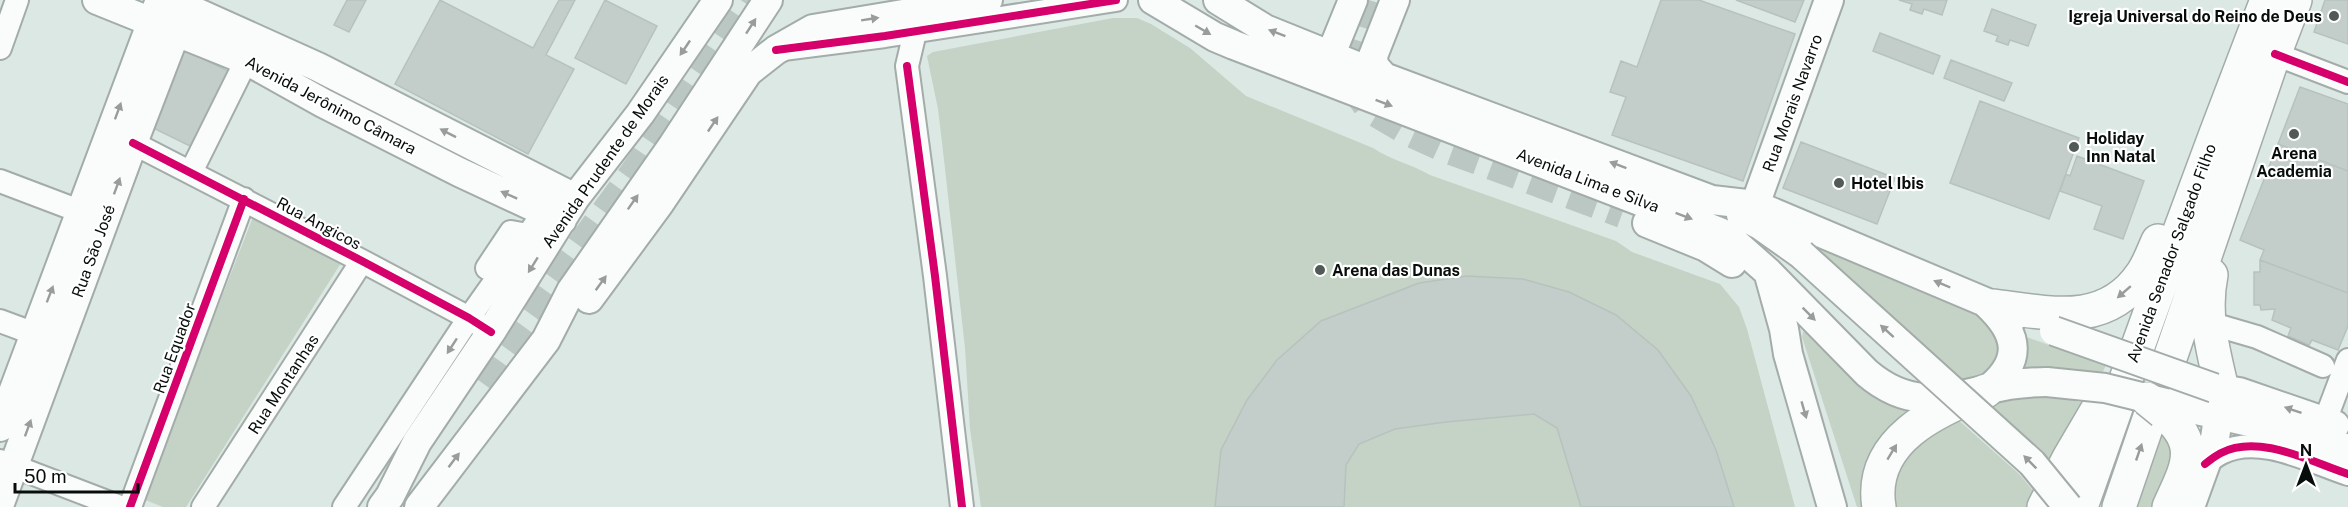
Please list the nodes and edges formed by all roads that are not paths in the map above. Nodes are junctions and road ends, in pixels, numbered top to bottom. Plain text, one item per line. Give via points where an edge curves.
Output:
1 (17, 0) edge
2 (97, 0) edge
3 (718, 0) edge
4 (768, 0) edge
5 (988, 0) edge
6 (1116, 0) edge
7 (1153, 0) edge
8 (1218, 0) edge
9 (1353, 0) edge
10 (1395, 0) edge
11 (1829, 0) edge
12 (2267, 0) edge
13 (2295, 0) edge
14 (172, 10) edge
15 (915, 32) junction
16 (885, 36) junction
17 (0, 48) edge
18 (776, 50) junction
19 (2267, 50) junction
20 (1331, 54) junction
21 (270, 58) junction
22 (907, 66) junction
23 (1384, 77) junction
24 (2348, 82) edge
25 (338, 94) tunnel mouth
26 (133, 143) junction
27 (191, 172) junction
28 (0, 182) edge
29 (244, 199) junction
30 (1712, 200) junction
31 (1755, 205) junction
32 (561, 210) junction
33 (1622, 214) tunnel mouth
34 (93, 216) junction
35 (362, 261) junction
36 (1768, 272) junction
37 (1990, 304) junction
38 (0, 321) edge
39 (2209, 323) junction
40 (480, 325) junction
41 (2143, 331) junction
42 (35, 334) junction
43 (546, 340) junction
44 (1788, 354) junction
45 (2348, 360) edge
46 (2131, 362) junction
47 (2323, 366) dead end
48 (481, 382) tunnel mouth
49 (1986, 391) junction
50 (2219, 397) junction
51 (2159, 404) junction
52 (2336, 425) edge
53 (0, 427) edge
54 (2348, 449) edge
55 (7, 463) edge
56 (2205, 464) junction
57 (2348, 474) edge
58 (386, 501) edge
59 (0, 503) edge
60 (120, 507) edge
61 (130, 507) edge
62 (203, 507) edge
63 (344, 507) edge
64 (419, 507) edge
65 (962, 507) edge
66 (1832, 507) edge
67 (1879, 507) edge
68 (2044, 507) edge
69 (2063, 507) edge
70 (2068, 507) edge
71 (2081, 507) edge
72 (2119, 507) edge
73 (2169, 507) edge
74 (2190, 507) edge

1 - 17 street
2 - 14 main road, Avenida Jerônimo Câmara
3 -> 32 main road, Avenida Prudente de Morais via 640,114
43 -> 4 main road via 572,291
18 -> 5 main road via 806,31 825,26
6 - 15 street
7 -> 36 main road, Avenida Lima e Silva via 1234,45 1706,225 1733,240
20 -> 8 main road, Avenida Lima e Silva via 1265,28
9 - 20 main road
10 - 23 main road via 1374,56 1374,66
11 - 31 main road, Rua Morais Navarro
12 - 19 highway, Avenida Senador Salgado Filho
13 - 19 highway, Avenida Senador Salgado Filho
14 - 21 main road, Avenida Jerônimo Câmara
14 - 26 main road, Rua São José
34 -> 14 main road, Rua São José
15 - 16 street
15 - 22 street
16 - 18 street
16 - 22 street
43 -> 18 main road via 587,302 748,72
19 - 24 street
19 -> 37 highway via 2233,58 2150,260 2133,284 2105,306 2081,313 2063,315
19 - 39 highway via 2275,76 2220,238 2207,294
19 - 41 highway, Avenida Senador Salgado Filho
72 -> 19 highway, Avenida Senador Salgado Filho
20 - 23 main road, Avenida Lima e Silva
21 - 25 main road
21 - 27 street
32 -> 21 main road, Avenida Jerônimo Câmara
22 - 65 street
30 -> 23 main road, Avenida Lima e Silva
26 - 27 street, Rua Angicos
34 -> 26 main road, Rua São José
27 - 29 street, Rua Angicos
28 - 34 street
29 - 35 street, Rua Angicos
29 - 61 street, Rua Equador
30 - 31 main road, Avenida Lima e Silva
70 -> 30 main road, bridge via 2032,463 1801,254 1760,225
37 -> 31 main road, Avenida Lima e Silva
32 -> 40 main road, Avenida Prudente de Morais
32 - 40 street via 528,235 489,290
33 - 44 main road via 1706,246 1726,258 1747,276
42 -> 34 main road, Rua São José
55 -> 34 main road, Rua São José
35 - 40 street, Rua Angicos
35 - 62 street, Rua Montanhas
36 - 44 main road
36 -> 49 main road, Avenida Lima e Silva via 1882,385 1917,399
37 - 49 main road via 2007,325 2013,345 2007,371
37 - 50 main road, Avenida Lima e Silva, bridge
38 - 42 street
39 - 47 street via 2257,337
39 - 50 highway
40 - 58 main road, Avenida Prudente de Morais
40 -> 63 street
41 - 46 highway, Avenida Senador Salgado Filho
41 - 68 highway via 2068,458
42 - 53 main road, Rua São José
64 -> 43 main road
44 -> 66 main road
45 - 52 street
46 - 69 highway
46 - 71 highway, Avenida Senador Salgado Filho
48 - 58 main road via 433,450
49 - 51 main road, Avenida Lima e Silva, bridge via 2047,382 2083,385
67 -> 49 highway via 1880,478 1900,440 1923,420
50 - 51 main road, Avenida Lima e Silva
52 -> 50 main road via 2239,392
50 - 54 main road via 2298,433
50 - 56 main road via 2214,438
51 - 73 highway via 2178,424 2189,450
55 - 59 main road, Rua São José
55 - 60 street
56 - 57 street via 2232,449 2257,447
56 - 74 main road

